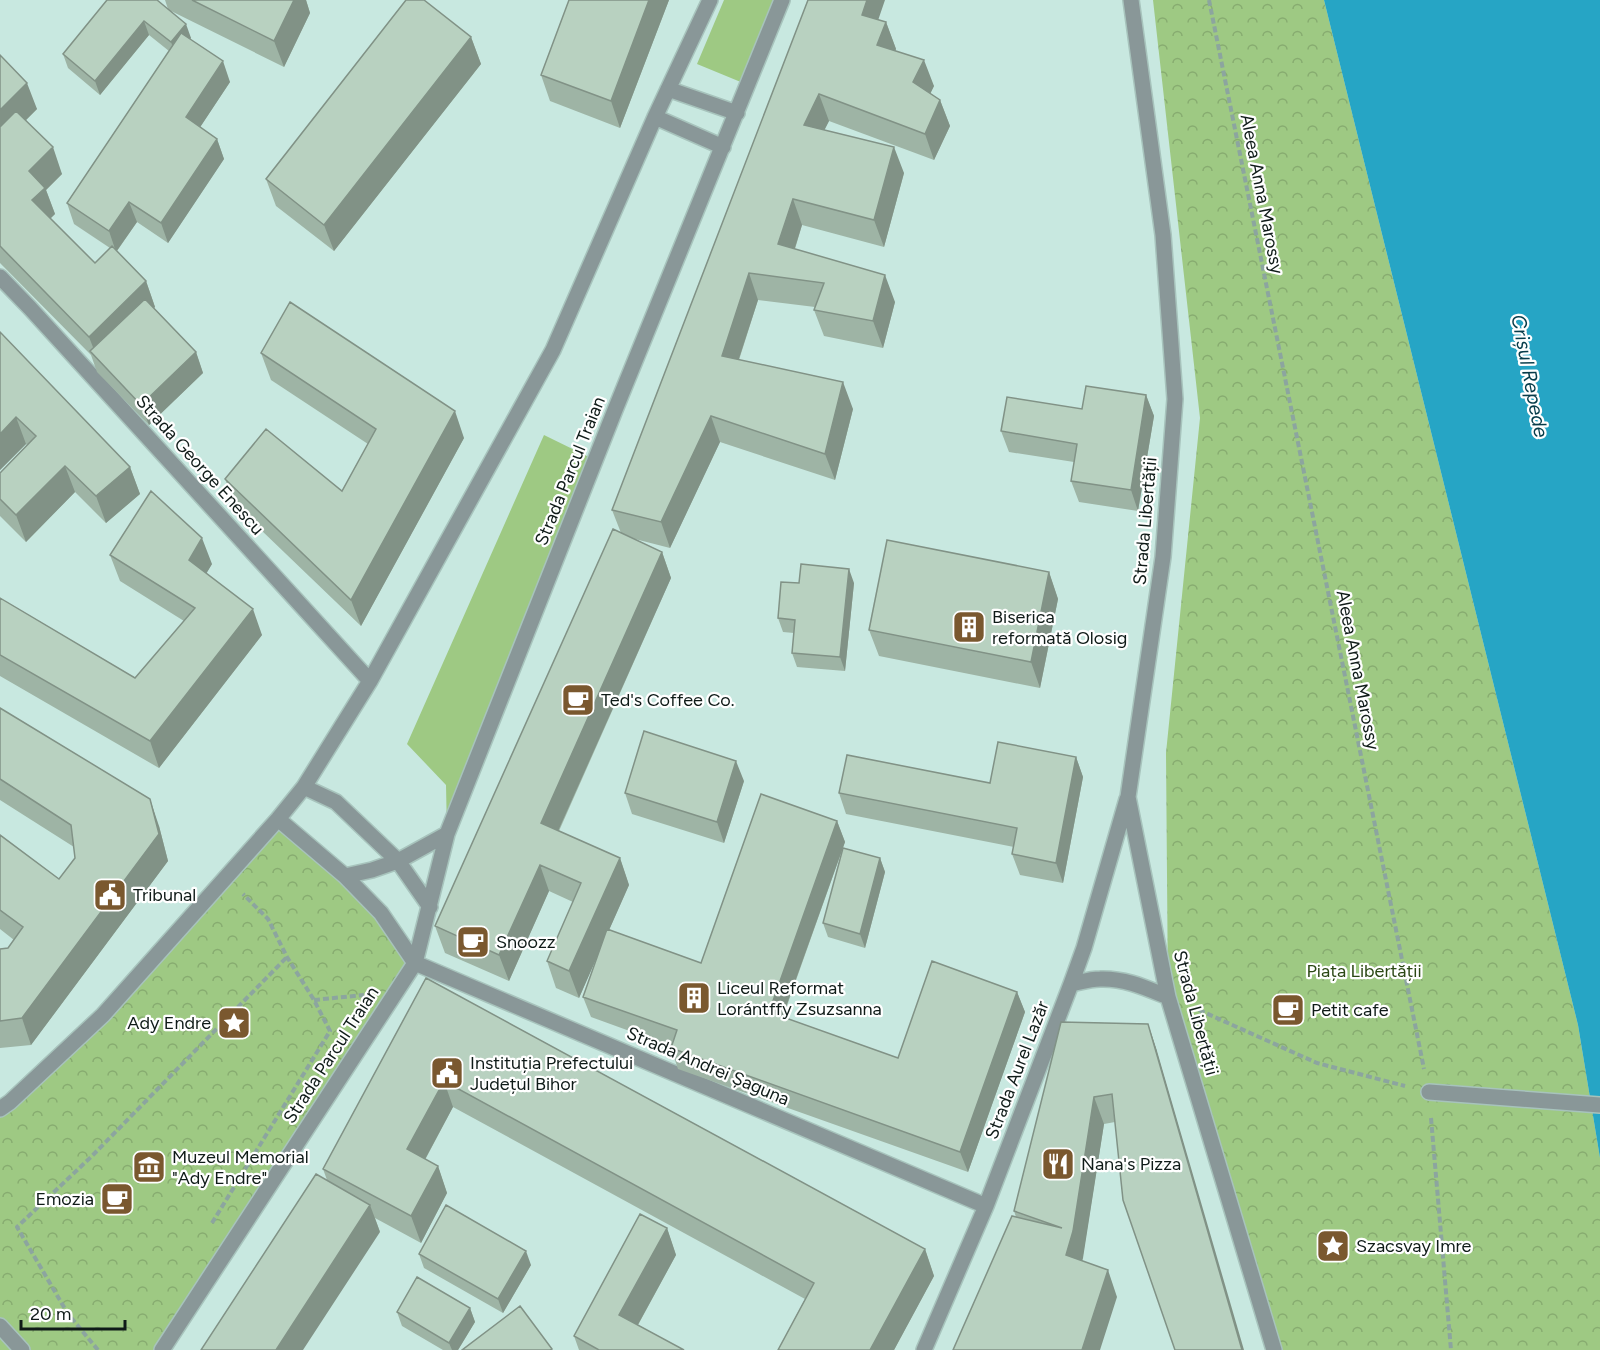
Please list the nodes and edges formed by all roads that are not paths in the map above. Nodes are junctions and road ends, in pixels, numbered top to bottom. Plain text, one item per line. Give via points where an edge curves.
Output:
1 (710, 0) edge
2 (782, 0) edge
3 (1131, 0) edge
4 (668, 89) junction
5 (737, 113) junction
6 (655, 117) junction
7 (723, 147) junction
8 (0, 278) edge
9 (370, 681) junction
10 (304, 787) junction
11 (1128, 796) junction
12 (278, 819) junction
13 (447, 834) junction
14 (398, 861) junction
15 (345, 876) junction
16 (430, 907) junction
17 (415, 963) junction
18 (1071, 984) junction
19 (1168, 997) junction
20 (1429, 1092) road end
21 (3, 1101) edge
22 (1600, 1105) edge
23 (986, 1206) junction
24 (0, 1326) edge
25 (21, 1350) edge
26 (162, 1350) edge
27 (924, 1350) edge
28 (1274, 1350) edge

1 - 4 street
2 - 5 street, Strada Parcul Traian
3 - 11 street, Strada Libertății via 1163,235 1175,399 1164,557
4 - 5 street
4 - 6 street
5 - 7 street, Strada Parcul Traian
6 - 7 street
6 - 9 street via 553,350
7 - 13 street, Strada Parcul Traian
8 - 9 street, Strada George Enescu
9 - 10 street
10 - 12 street
10 - 14 street via 336,802
11 - 18 street, Strada Aurel Lazăr
11 - 19 street, Strada Libertății
12 - 15 street
12 - 21 street via 103,1015
13 - 14 street
13 - 16 street, Strada Parcul Traian
14 - 15 street
14 - 16 street
15 - 17 street via 381,913
16 - 17 street, Strada Parcul Traian
17 - 23 street, Strada Andrei Șaguna
17 - 26 street, Strada Parcul Traian
18 - 19 street via 1118,980
18 - 23 street, Strada Aurel Lazăr
19 - 28 street, Strada Libertății
20 - 22 street
23 - 27 street, Strada Aurel Lazăr
24 - 25 street

